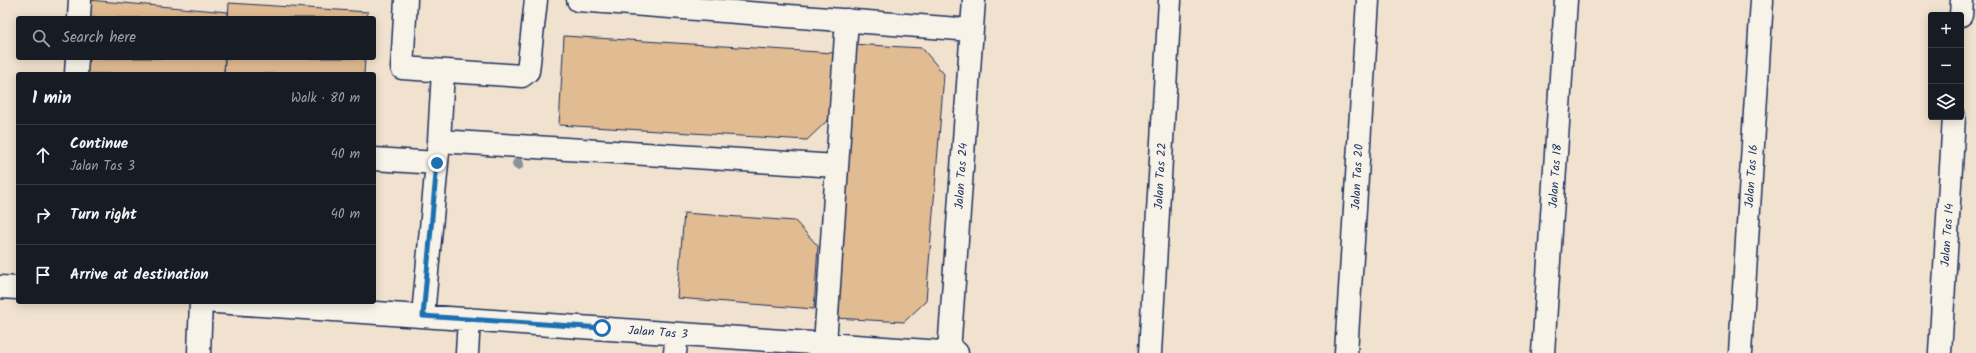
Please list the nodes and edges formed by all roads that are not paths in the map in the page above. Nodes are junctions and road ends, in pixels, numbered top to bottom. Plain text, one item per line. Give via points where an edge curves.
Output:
1 (80, 0) edge
2 (406, 0) edge
3 (536, 0) edge
4 (578, 0) edge
5 (974, 0) edge
6 (1170, 0) edge
7 (1368, 0) edge
8 (1566, 0) edge
9 (1762, 0) edge
10 (1962, 0) edge
11 (783, 8) edge
12 (1961, 12) edge
13 (79, 16) edge
14 (847, 20) junction
15 (972, 30) junction
16 (77, 60) edge
17 (76, 72) edge
18 (443, 72) junction
19 (1954, 120) edge
20 (439, 141) junction
21 (376, 159) edge
22 (437, 163) junction
23 (837, 166) junction
24 (0, 287) edge
25 (16, 288) edge
26 (201, 304) edge
27 (246, 304) edge
28 (423, 316) junction
29 (469, 319) junction
30 (676, 343) edge
31 (825, 344) junction
32 (199, 353) edge
33 (467, 353) edge
34 (953, 353) edge
35 (1150, 353) edge
36 (1346, 353) edge
37 (1543, 353) edge
38 (1740, 353) edge
39 (1940, 353) edge

1 - 13 street
2 - 18 street via 402,68
3 - 18 street via 526,74 522,76
4 - 11 street
5 - 15 street, Jalan Tas 24
6 - 35 street, Jalan Tas 22
7 - 36 street, Jalan Tas 20
8 - 37 street, Jalan Tas 18
9 - 38 street, Jalan Tas 16
10 - 12 street
11 - 14 street
14 - 15 street
14 - 23 street
15 - 34 street, Jalan Tas 24
16 - 17 street
18 - 20 street
19 - 39 street, Jalan Tas 14
20 - 22 street
20 - 23 street
21 - 22 street
22 - 28 street
23 - 31 street
24 - 25 street
26 - 32 street
27 - 28 street, Jalan Tas 3
28 - 29 street, Jalan Tas 3
29 - 30 street, Jalan Tas 3
29 - 33 street
30 - 31 street, Jalan Tas 3
31 - 34 street, Jalan Tas 3

